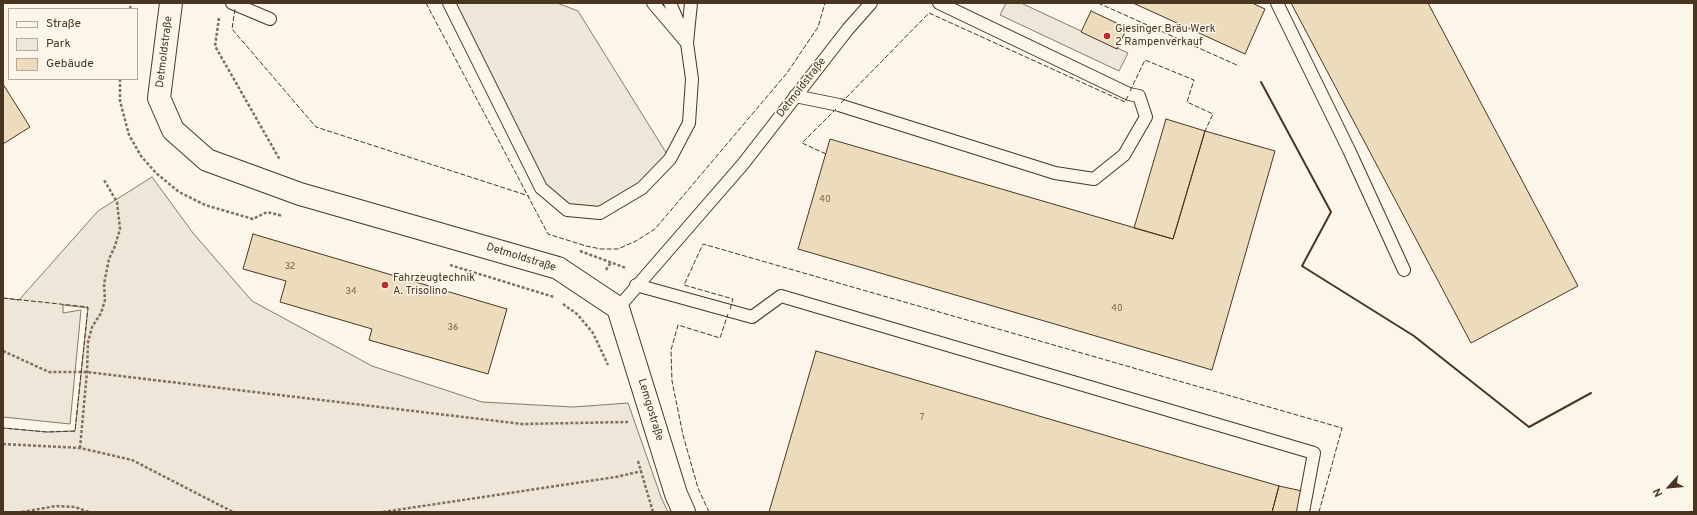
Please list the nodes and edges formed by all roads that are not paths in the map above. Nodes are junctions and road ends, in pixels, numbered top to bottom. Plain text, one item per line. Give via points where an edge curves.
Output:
1 (169, 3) edge
2 (232, 3) edge
3 (448, 3) edge
4 (654, 3) edge
5 (660, 3) edge
6 (670, 3) edge
7 (678, 3) edge
8 (691, 3) edge
9 (871, 3) edge
10 (939, 3) edge
11 (1277, 3) edge
12 (270, 19) dead end
13 (668, 20) junction
14 (687, 43) junction
15 (795, 96) junction
16 (1404, 270) dead end
17 (636, 285) junction
18 (618, 308) junction
19 (684, 512) edge
20 (1303, 512) edge

1 - 18 street, Detmoldstraße via 159,98 174,130 207,160 300,194 558,268
2 - 12 lane
3 - 14 lane via 541,188 567,210 600,213 642,188 670,159 689,123 692,80
4 - 13 lane
5 - 13 lane
6 - 14 lane
7 - 14 lane
8 - 14 lane
9 - 15 lane, Detmoldstraße
10 - 15 lane via 1129,94 1139,96 1146,117 1124,155 1094,179 1055,173 839,105
11 - 16 lane
13 - 14 lane
15 - 17 lane, Detmoldstraße via 742,164
17 - 18 lane, Detmoldstraße
17 - 20 lane via 752,317 781,296 1314,453
18 - 19 street, Lemgostraße via 676,494

